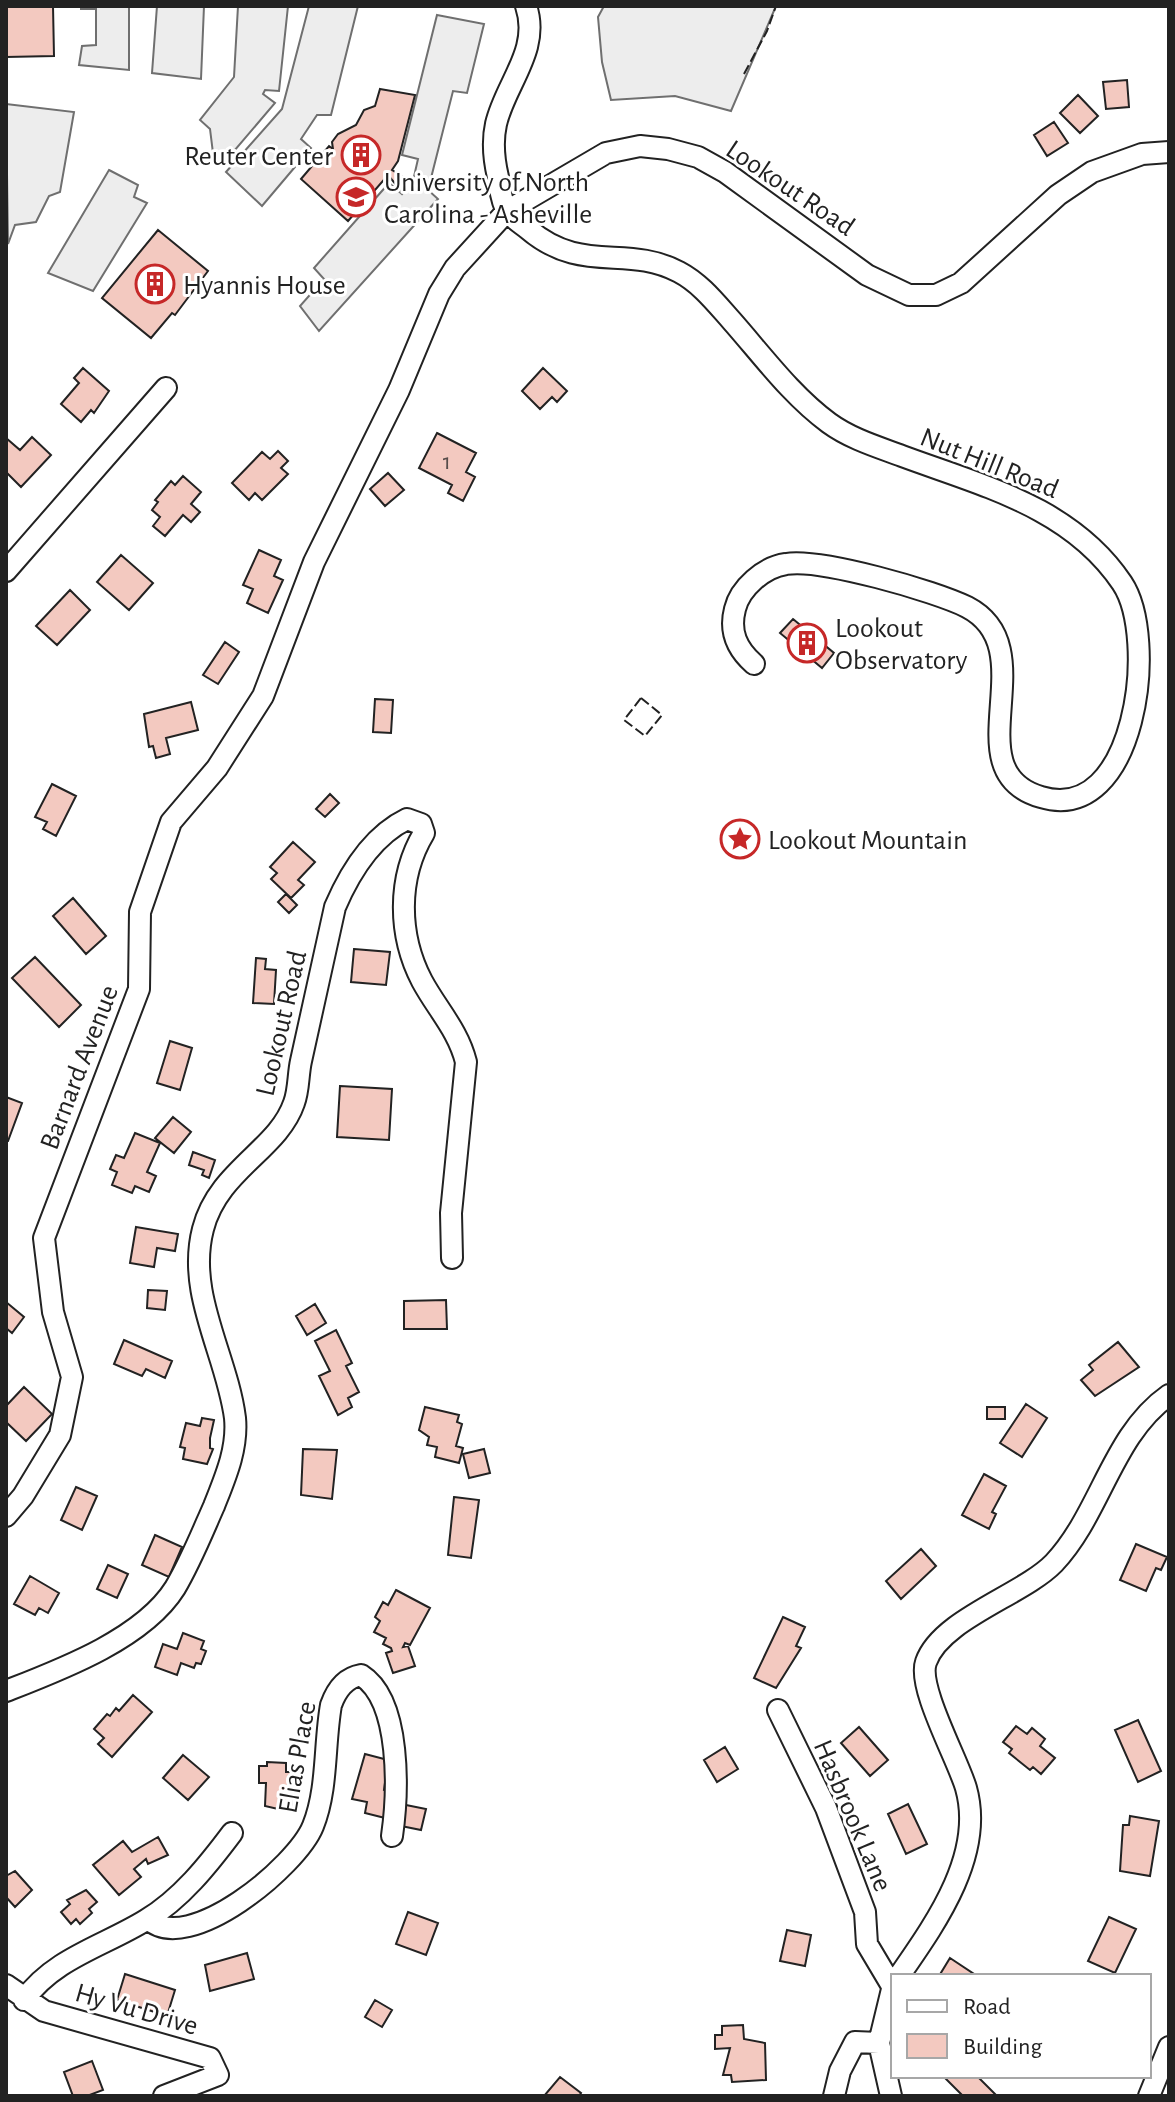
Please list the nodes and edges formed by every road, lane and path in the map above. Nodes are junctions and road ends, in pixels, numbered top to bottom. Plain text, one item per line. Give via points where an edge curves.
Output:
1 (526, 6) edge
2 (1169, 152) edge
3 (507, 211) junction
4 (166, 388) dead end
5 (314, 562) joint
6 (6, 571) edge
7 (754, 664) dead end
8 (452, 1258) dead end
9 (1169, 1395) edge
10 (6, 1516) edge
11 (6, 1691) edge
12 (778, 1710) dead end
13 (232, 1833) dead end
14 (392, 1836) dead end
15 (148, 1919) junction
16 (900, 1974) edge
17 (891, 1983) edge
18 (6, 1985) edge
19 (891, 1994) edge
20 (24, 2000) junction
21 (879, 2043) junction
22 (1169, 2047) edge
23 (164, 2096) edge
24 (834, 2096) edge
25 (891, 2096) edge
26 (1149, 2096) edge

1 - 3 street via 530,17 525,54 496,122 493,155
2 - 3 street, Lookout Road via 1142,154 1092,172 1058,195 961,283 924,297 892,289 867,275 725,172 668,149 640,146 606,153
3 - 5 street, Lookout Road via 455,268 439,294 399,390
3 - 7 street, Nut Hill Road via 558,251 654,263 689,278 799,397 833,426 1016,498 1066,525 1125,588 1135,608 1141,648 1136,691 1113,769 1101,784 1069,800 1035,796 1004,763 998,748 1002,651 988,625 967,607 888,581 786,564 754,579 735,606 734,640
4 - 6 street
5 - 10 street, Barnard Avenue via 263,696 217,768 171,822 140,912 139,989 44,1238 53,1312 72,1377 60,1435
8 - 11 street, Lookout Road via 451,1213 466,1062 407,943 406,880 424,833 421,824 407,819 392,826 347,877 335,907 295,1103 211,1203 203,1229 197,1260 235,1419 235,1445 210,1514 174,1589 160,1606 108,1645
9 - 16 street via 1146,1411 1076,1536 1052,1565 967,1619 926,1662 925,1677 939,1723 967,1789 970,1828 947,1900
12 - 17 street, Hasbrook Lane via 826,1808 865,1912 867,1944
13 - 15 street via 199,1875
14 - 15 street, Elias Place via 397,1788 384,1709 376,1687 361,1675 353,1676 331,1705 319,1809 305,1842 271,1876 199,1924 174,1931
15 - 20 street via 56,1968
18 - 20 street
19 - 21 street
20 - 23 street, Hy Vu Drive via 44,2011 210,2058 218,2075
21 - 24 street via 855,2042
21 - 25 street
22 - 26 street

